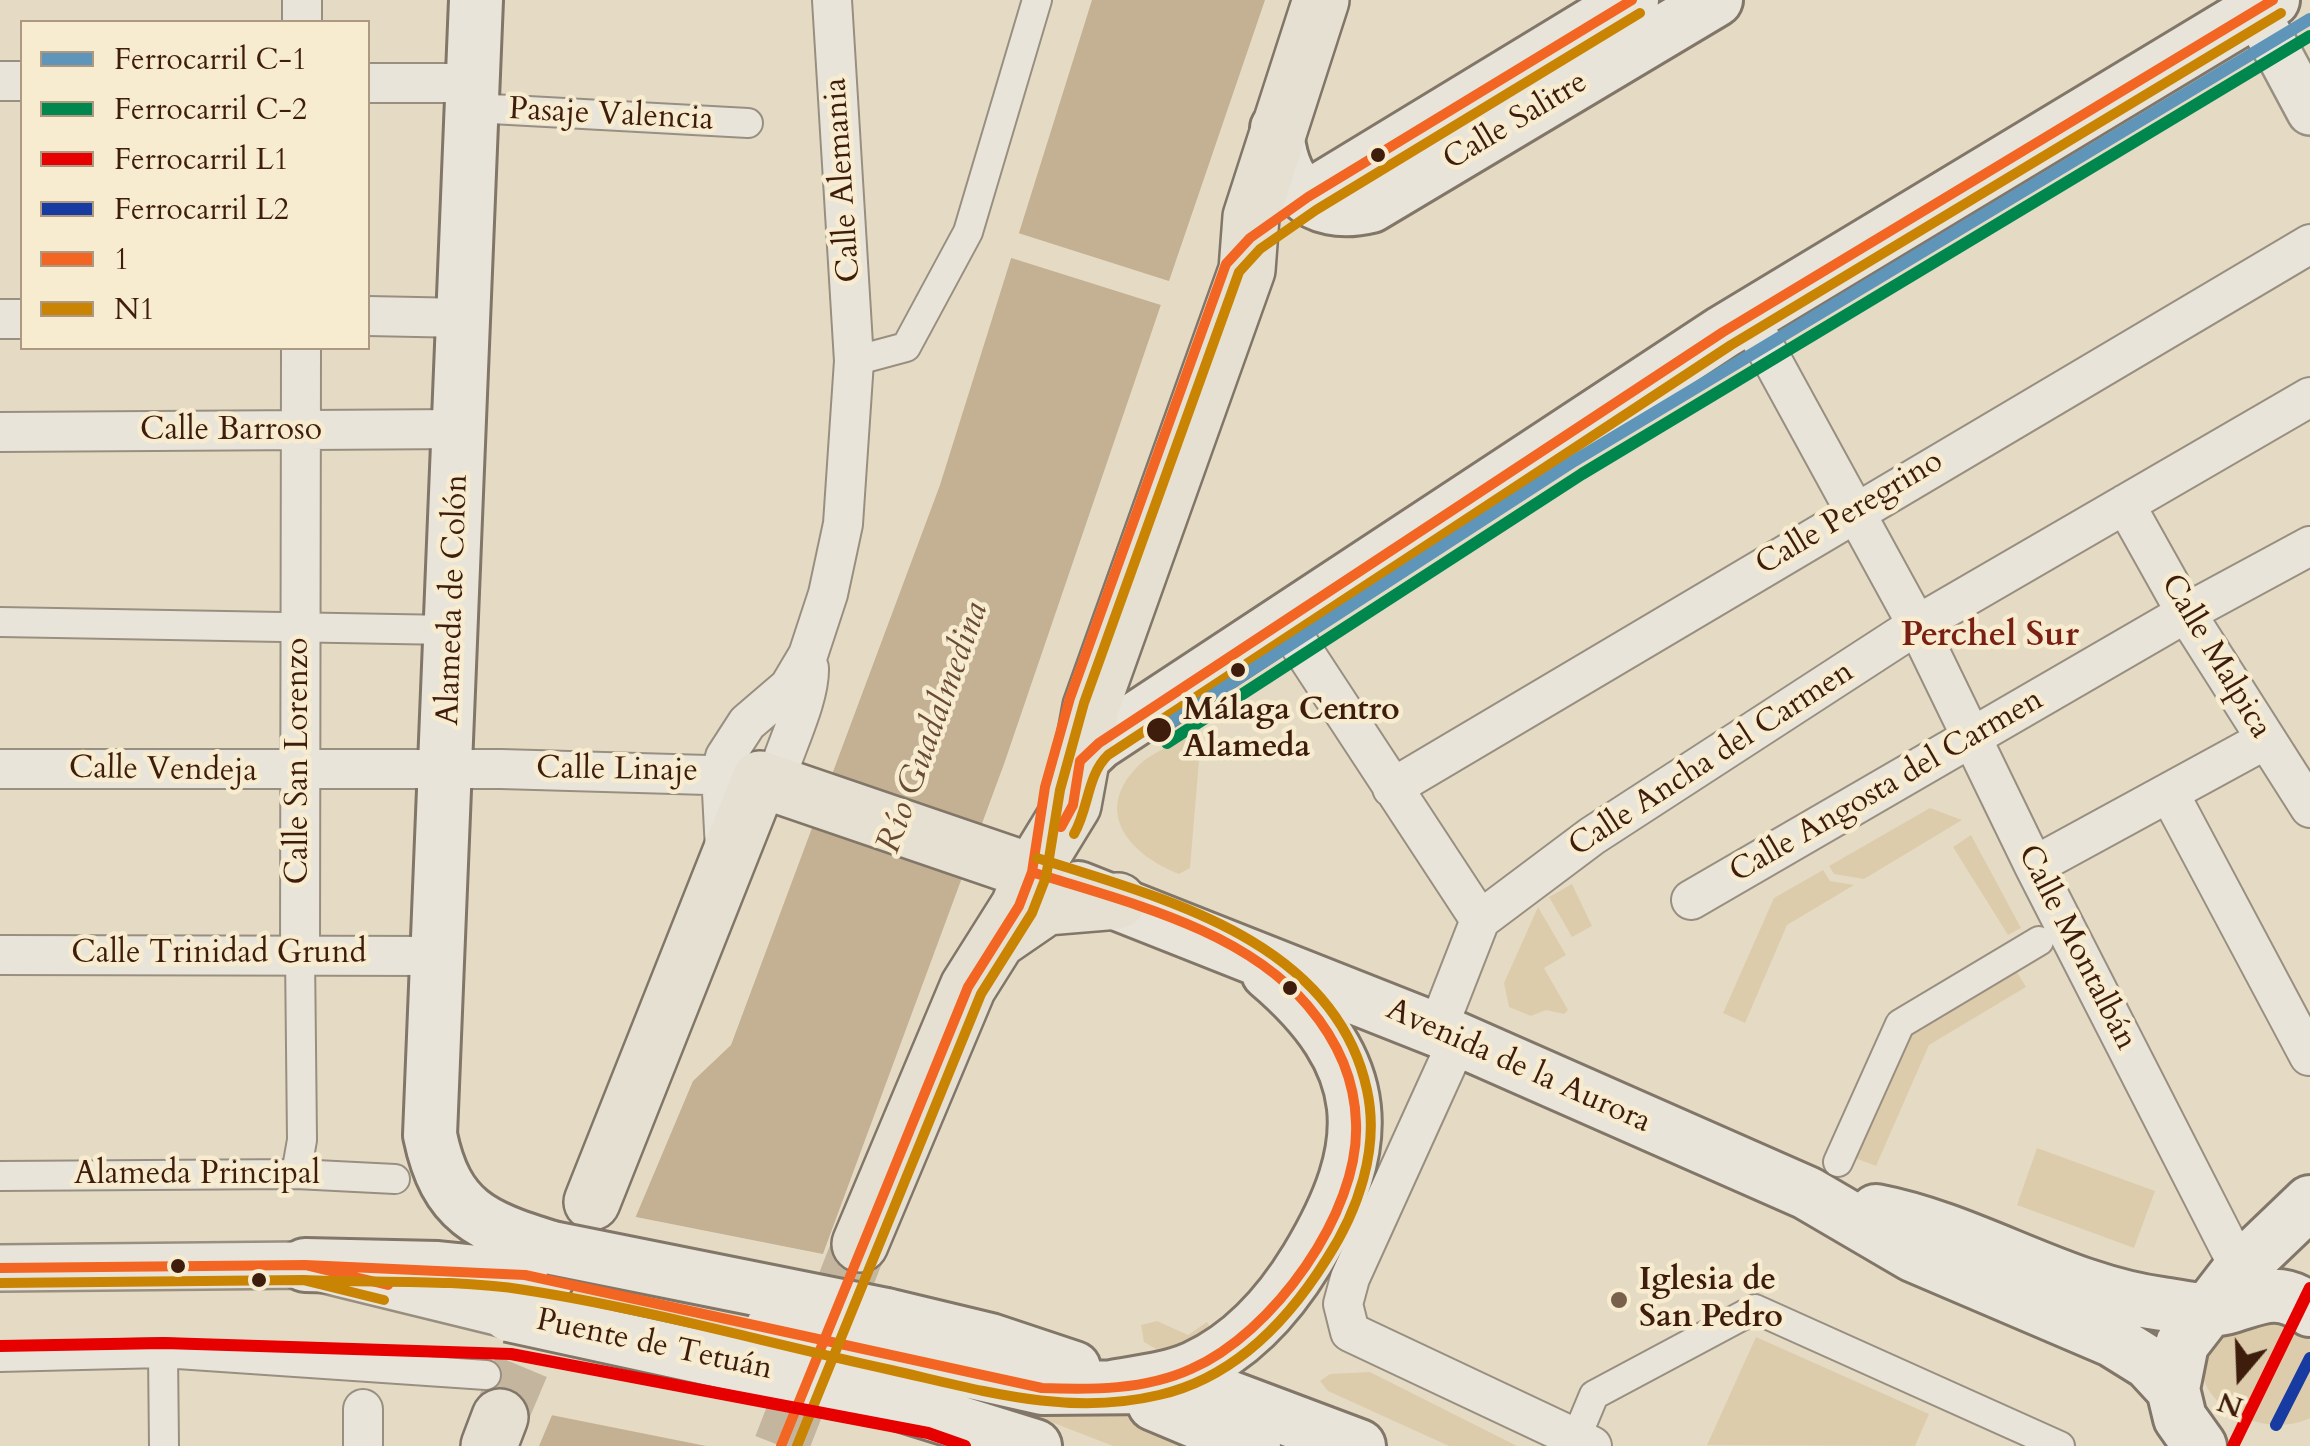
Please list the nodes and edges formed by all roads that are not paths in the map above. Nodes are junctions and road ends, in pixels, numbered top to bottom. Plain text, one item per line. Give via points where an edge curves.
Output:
1 (476, 0) edge
2 (832, 0) edge
3 (1037, 0) edge
4 (1354, 0) edge
5 (1632, 0) edge
6 (1716, 0) edge
7 (2259, 4) edge
8 (1315, 16) edge
9 (370, 83) edge
10 (473, 96) junction
11 (2310, 112) edge
12 (748, 124) dead end
13 (1276, 128) junction
14 (1308, 197) junction
15 (2310, 244) edge
16 (370, 316) edge
17 (1748, 316) junction
18 (465, 318) junction
19 (301, 350) edge
20 (854, 360) junction
21 (2310, 397) edge
22 (461, 430) junction
23 (0, 432) edge
24 (300, 433) junction
25 (2126, 504) junction
26 (1856, 510) junction
27 (2310, 546) edge
28 (2186, 613) junction
29 (1284, 620) junction
30 (0, 622) edge
31 (1917, 625) junction
32 (300, 626) junction
33 (452, 630) junction
34 (775, 721) junction
35 (1971, 738) junction
36 (2265, 740) junction
37 (0, 769) edge
38 (299, 772) junction
39 (446, 772) junction
40 (1077, 783) junction
41 (770, 784) junction
42 (1392, 788) junction
43 (2170, 793) junction
44 (2310, 808) edge
45 (1009, 864) junction
46 (2034, 866) junction
47 (1691, 900) dead end
48 (1118, 901) junction
49 (1480, 920) junction
50 (998, 940) junction
51 (2040, 942) dead end
52 (1240, 950) junction
53 (300, 954) junction
54 (0, 955) edge
55 (438, 956) junction
56 (1447, 1035) junction
57 (2310, 1057) edge
58 (296, 1174) junction
59 (0, 1176) edge
60 (395, 1179) dead end
61 (1829, 1181) junction
62 (592, 1202) dead end
63 (2310, 1202) edge
64 (860, 1244) tunnel mouth
65 (305, 1265) joint
66 (0, 1268) edge
67 (524, 1278) junction
68 (2237, 1291) junction
69 (2310, 1310) edge
70 (872, 1352) junction
71 (163, 1353) junction
72 (0, 1357) edge
73 (1112, 1387) junction
74 (492, 1413) edge
75 (2179, 1425) edge
76 (1014, 1442) edge
77 (1584, 1442) edge
78 (164, 1446) edge
79 (1254, 1446) edge
80 (1359, 1446) edge
81 (2060, 1446) edge

1 - 10 main road, Alameda de Colón
2 - 20 street, Calle Alemania
3 - 20 street via 968,232 906,347
4 - 8 street
5 - 14 main road, Calle Salitre
6 - 14 main road, Calle Salitre via 1383,202 1346,208
7 - 11 street
7 - 17 main road
8 - 13 main road
9 - 10 street
10 - 12 street, Pasaje Valencia
10 - 18 main road, Alameda de Colón
13 - 14 main road via 1283,172
13 - 40 main road via 1252,217 1247,270 1091,707
15 - 26 street, Calle Peregrino
16 - 18 street
17 - 26 street, Calle Montalbán
17 - 29 main road
18 - 22 main road, Alameda de Colón
19 - 24 street, Calle San Lorenzo
20 - 34 street, Calle Alemania via 843,524 808,656 810,687
21 - 25 street, Calle Ancha del Carmen
22 - 24 street, Calle Barroso
22 - 33 main road, Alameda de Colón
23 - 24 street, Calle Barroso
24 - 32 street, Calle San Lorenzo
25 - 28 street, Calle Malpica
25 - 31 street, Calle Ancha del Carmen
26 - 31 street, Calle Montalbán
26 - 42 street, Calle Peregrino
27 - 28 street, Calle Angosta del Carmen
28 - 35 street, Calle Angosta del Carmen
28 - 36 street, Calle Malpica
29 - 40 main road via 1099,743
29 - 42 street
30 - 32 street
31 - 35 street, Calle Montalbán
31 - 49 street, Calle Ancha del Carmen via 1592,836
32 - 33 street
32 - 38 street, Calle San Lorenzo
33 - 39 main road, Alameda de Colón
34 - 41 street
34 - 41 street via 731,744
35 - 46 street, Calle Montalbán
35 - 47 street, Calle Angosta del Carmen
36 - 43 street
36 - 44 street, Calle Malpica
37 - 38 street, Calle Vendeja
38 - 39 street, Calle Vendeja
38 - 53 street, Calle San Lorenzo
39 - 41 street, Calle Linaje
39 - 55 main road, Alameda de Colón
40 - 45 main road
40 - 48 main road via 1086,860
41 - 45 main road
41 - 62 main road via 726,860
42 - 49 street
43 - 46 street
43 - 57 street
45 - 48 main road, Avenida de la Aurora
45 - 50 main road via 1019,906
46 - 68 street, Calle Montalbán
48 - 50 main road via 1046,907
48 - 52 main road, Avenida de la Aurora
49 - 56 street
50 - 64 main road via 968,986
51 - 61 street via 1900,1024
52 - 56 main road, Avenida de la Aurora
52 - 73 main road via 1298,998 1338,1052 1356,1120 1346,1178 1310,1254 1264,1319 1192,1368
53 - 54 street, Calle Trinidad Grund
53 - 55 street, Calle Trinidad Grund
53 - 58 street, Calle San Lorenzo via 302,1140
55 - 67 main road, Alameda de Colón via 430,1135 440,1173
56 - 61 main road, Avenida de la Aurora
56 - 77 street via 1350,1278 1343,1304 1350,1332
58 - 59 street, Alameda Principal
58 - 60 street, Alameda Principal
61 - 68 main road, Avenida de la Aurora via 2126,1299
61 - 75 main road, Avenida de la Aurora via 1913,1255 2112,1340 2149,1363
63 - 68 main road
65 - 66 street
65 - 67 main road
67 - 70 main road, bridge
68 - 69 main road, Avenida de la Aurora
68 - 75 main road via 2182,1344
70 - 73 main road via 1010,1384
70 - 76 main road
71 - 72 street
71 - 74 street
71 - 78 street
73 - 79 main road
73 - 80 main road via 1237,1398
77 - 81 street via 1594,1395 1755,1309

